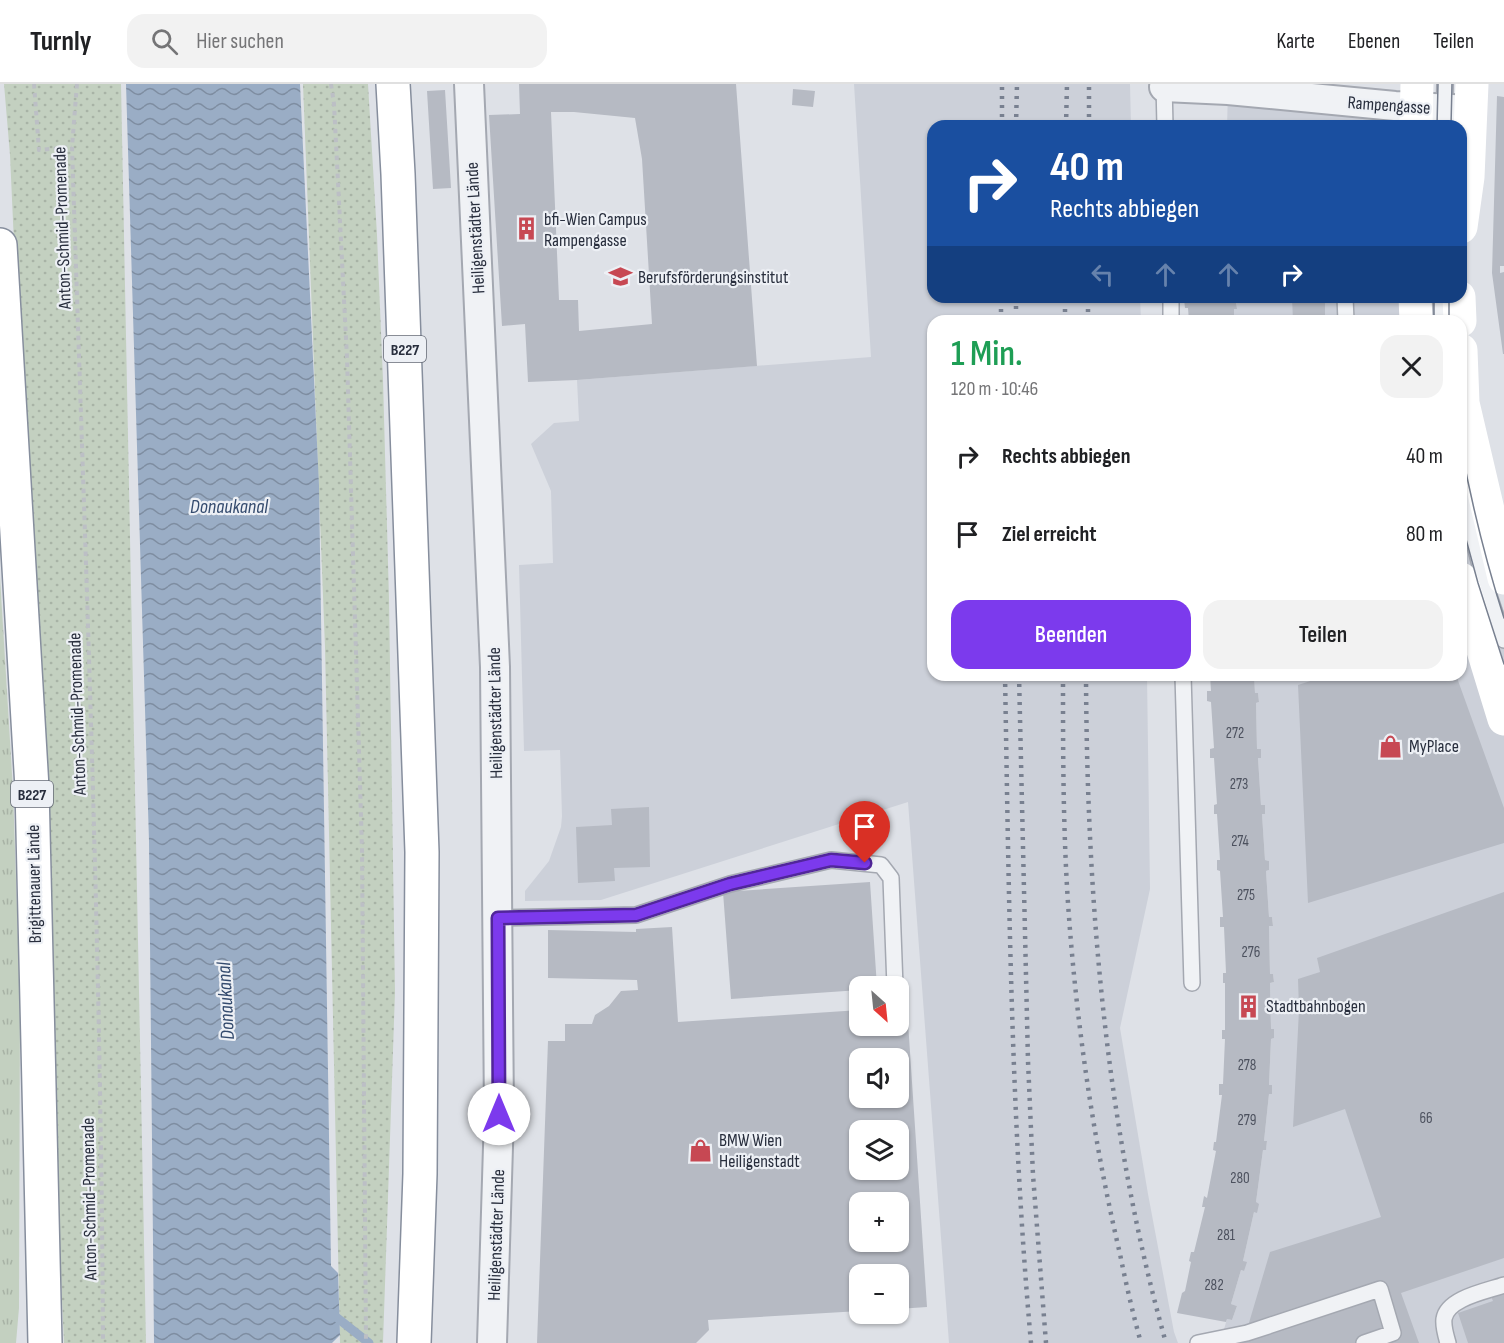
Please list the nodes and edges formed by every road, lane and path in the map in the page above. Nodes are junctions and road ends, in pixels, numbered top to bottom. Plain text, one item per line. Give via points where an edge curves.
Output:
1 (34, 84) edge
2 (77, 84) edge
3 (331, 84) edge
4 (393, 84) edge
5 (469, 84) edge
6 (1164, 86) edge
7 (1441, 104) edge
8 (1165, 120) edge
9 (1447, 120) edge
10 (72, 147) junction
11 (0, 245) edge
12 (1467, 448) edge
13 (1467, 520) edge
14 (1479, 581) edge
15 (1504, 640) edge
16 (1183, 681) edge
17 (1504, 719) edge
18 (498, 918) junction
19 (895, 976) edge
20 (1192, 983) dead end
21 (420, 1174) junction
22 (1504, 1285) edge
23 (45, 1343) edge
24 (104, 1343) edge
25 (366, 1343) edge
26 (414, 1343) edge
27 (428, 1343) edge
28 (492, 1343) edge
29 (1198, 1343) edge
30 (1364, 1343) edge
31 (1448, 1343) edge

1 - 10 path via 39,150
2 - 10 path, Anton-Schmid-Promenade
3 - 25 path via 347,358 361,813
4 - 21 main road, B227 via 423,852
5 - 18 street, Heiligenstädter Lände via 495,667
6 - 7 street, Rampengasse
6 - 8 lane
7 - 9 main road
10 - 24 path, Anton-Schmid-Promenade via 97,920
11 - 23 main road, Brigittenauer Lände / B227 via 32,788
12 - 14 main road
13 - 14 lane
14 - 15 lane
14 - 17 main road
16 - 20 lane
18 - 19 lane via 636,915 730,884 831,860 881,865 891,878
18 - 28 street, Heiligenstädter Lände via 499,1114
21 - 26 main road, B227
21 - 27 main road
22 - 31 lane via 1451,1306 1444,1319
29 - 30 lane via 1247,1333 1380,1289 1393,1333

